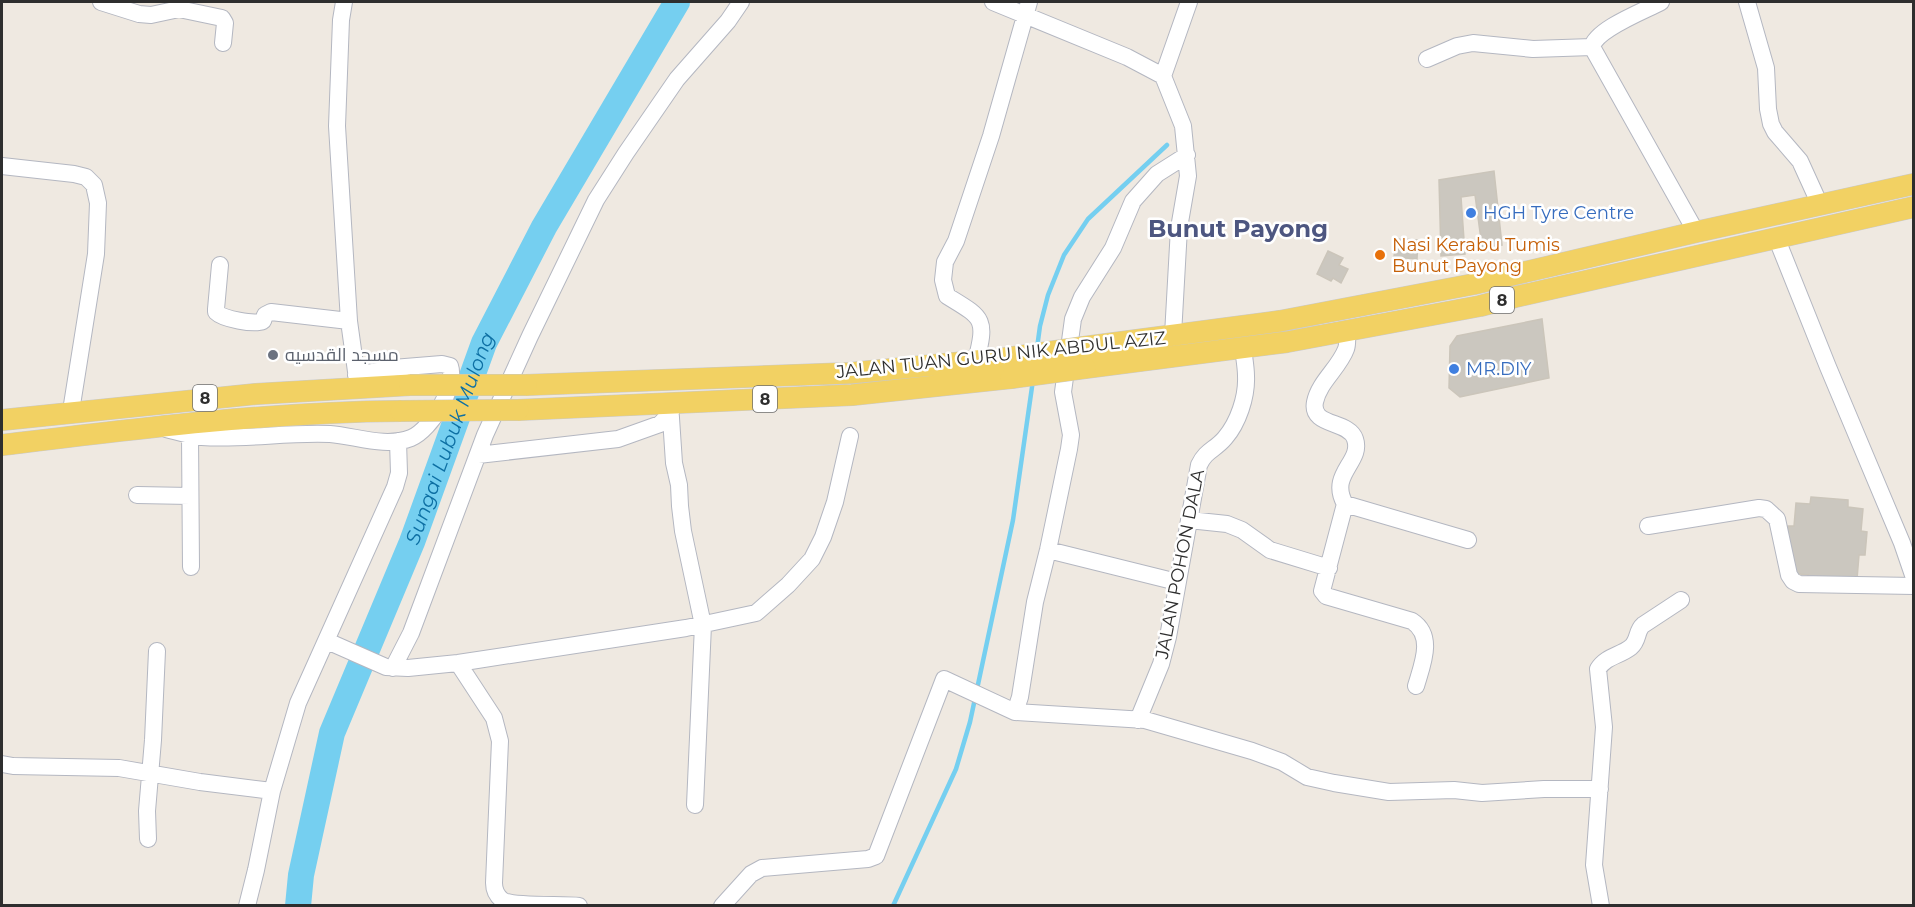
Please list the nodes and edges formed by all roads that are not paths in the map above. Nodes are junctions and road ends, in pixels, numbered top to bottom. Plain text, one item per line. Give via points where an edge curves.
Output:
1 (101, 2) edge
2 (344, 2) edge
3 (741, 2) edge
4 (993, 2) edge
5 (1189, 2) edge
6 (1661, 2) edge
7 (1747, 2) edge
8 (1027, 9) edge
9 (223, 44) dead end
10 (1592, 47) junction
11 (1428, 59) dead end
12 (1163, 76) junction
13 (1187, 155) junction
14 (2, 166) edge
15 (1914, 184) edge
16 (1820, 205) junction
17 (1914, 207) edge
18 (1696, 232) junction
19 (1776, 237) junction
20 (220, 265) dead end
21 (1487, 280) junction
22 (1515, 297) junction
23 (349, 321) junction
24 (1347, 331) junction
25 (1173, 335) junction
26 (1243, 348) junction
27 (1084, 358) junction
28 (976, 361) junction
29 (1009, 368) junction
30 (357, 381) junction
31 (670, 408) junction
32 (71, 411) junction
33 (2, 420) edge
34 (157, 428) junction
35 (190, 435) junction
36 (850, 436) dead end
37 (398, 441) junction
38 (2, 445) edge
39 (478, 455) junction
40 (137, 495) dead end
41 (190, 496) junction
42 (1344, 504) junction
43 (1189, 520) junction
44 (1648, 526) dead end
45 (1468, 540) dead end
46 (1908, 542) edge
47 (1048, 550) junction
48 (191, 567) dead end
49 (1329, 568) junction
50 (1914, 578) edge
51 (1178, 582) junction
52 (1914, 586) edge
53 (1681, 600) dead end
54 (703, 625) junction
55 (333, 644) junction
56 (158, 651) dead end
57 (458, 663) junction
58 (390, 668) junction
59 (1416, 686) dead end
60 (1015, 712) junction
61 (1138, 720) junction
62 (2, 764) edge
63 (150, 773) junction
64 (1600, 789) junction
65 (272, 791) junction
66 (695, 805) dead end
67 (148, 839) dead end
68 (247, 906) edge
69 (579, 906) edge
70 (722, 906) edge
71 (1601, 906) edge

1 - 9 street via 140,14 179,9 222,18
2 - 23 street via 337,126
3 - 39 street via 677,79 596,200
4 - 8 street
5 - 12 street
6 - 10 street via 1603,32
7 - 16 street via 1766,68 1771,124 1800,161
8 - 12 street
8 - 28 street via 991,136 956,241 945,262 943,280 947,296 980,320 983,334
10 - 11 street via 1533,49 1473,43
10 - 18 street
12 - 13 street via 1183,126
13 - 25 street
13 - 47 street via 1157,174 1133,201 1113,248 1073,319 1063,392 1071,435
14 - 32 street via 75,174 94,185 98,203 96,254
15 - 16 main road, JALAN TUAN GURU NIK ABDUL AZIZ / 8
16 - 18 main road, JALAN TUAN GURU NIK ABDUL AZIZ / 8
17 - 19 main road, JALAN TUAN GURU NIK ABDUL AZIZ / 8
18 - 21 main road, JALAN TUAN GURU NIK ABDUL AZIZ / 8
19 - 22 main road, JALAN TUAN GURU NIK ABDUL AZIZ / 8
19 - 46 street via 1828,367
20 - 23 street via 216,312 221,316 256,324 271,312
21 - 22 main road via 1497,294
21 - 25 main road, JALAN TUAN GURU NIK ABDUL AZIZ / 8 via 1280,321
22 - 24 main road, JALAN TUAN GURU NIK ABDUL AZIZ / 8
23 - 30 street
24 - 26 main road, JALAN TUAN GURU NIK ABDUL AZIZ / 8
24 - 42 street via 1345,351 1314,405 1317,415 1349,430 1356,440 1355,453 1340,483
25 - 27 main road, JALAN TUAN GURU NIK ABDUL AZIZ / 8
26 - 27 main road, JALAN TUAN GURU NIK ABDUL AZIZ / 8
26 - 43 street, JALAN POHON DALA via 1244,396 1226,437 1204,454 1199,465
27 - 29 main road, JALAN TUAN GURU NIK ABDUL AZIZ / 8, bridge
28 - 29 main road, JALAN TUAN GURU NIK ABDUL AZIZ / 8
28 - 30 main road, JALAN TUAN GURU NIK ABDUL AZIZ / 8, bridge via 850,373 526,385
29 - 31 main road, JALAN TUAN GURU NIK ABDUL AZIZ / 8 via 852,395
30 - 32 main road, JALAN TUAN GURU NIK ABDUL AZIZ / 8
30 - 37 street via 393,368 450,366 452,372 435,417 413,437
31 - 34 main road, JALAN TUAN GURU NIK ABDUL AZIZ / 8, bridge via 300,414
31 - 39 street via 660,424 618,439
31 - 54 street via 683,531
32 - 33 main road, JALAN TUAN GURU NIK ABDUL AZIZ / 8
34 - 35 street
34 - 38 main road, JALAN TUAN GURU NIK ABDUL AZIZ / 8
35 - 37 street via 330,434
35 - 41 street
36 - 54 street via 835,502 812,559 756,613
37 - 55 street via 399,473 395,487
39 - 58 street via 411,633
40 - 41 street
41 - 48 street
42 - 45 street
42 - 49 street
43 - 49 street via 1227,524 1270,550
43 - 51 street, JALAN POHON DALA
44 - 52 street via 1766,509 1777,519 1793,581
46 - 50 street
47 - 51 street
47 - 60 street
49 - 59 street via 1322,586 1326,597 1419,626 1425,655
51 - 61 street, JALAN POHON DALA via 1161,664
53 - 64 street via 1639,628 1633,645 1602,662 1598,669 1604,727
54 - 57 street
54 - 66 street
55 - 58 street
55 - 65 street via 298,703
56 - 63 street
57 - 58 street
57 - 69 street via 494,718 500,741 494,883 497,895 513,903
60 - 61 street
60 - 70 street via 944,679 876,856 762,868 751,874
61 - 64 street via 1282,762 1307,777 1389,792
62 - 63 street via 119,768
63 - 65 street
63 - 67 street
64 - 71 street via 1594,865
65 - 68 street

